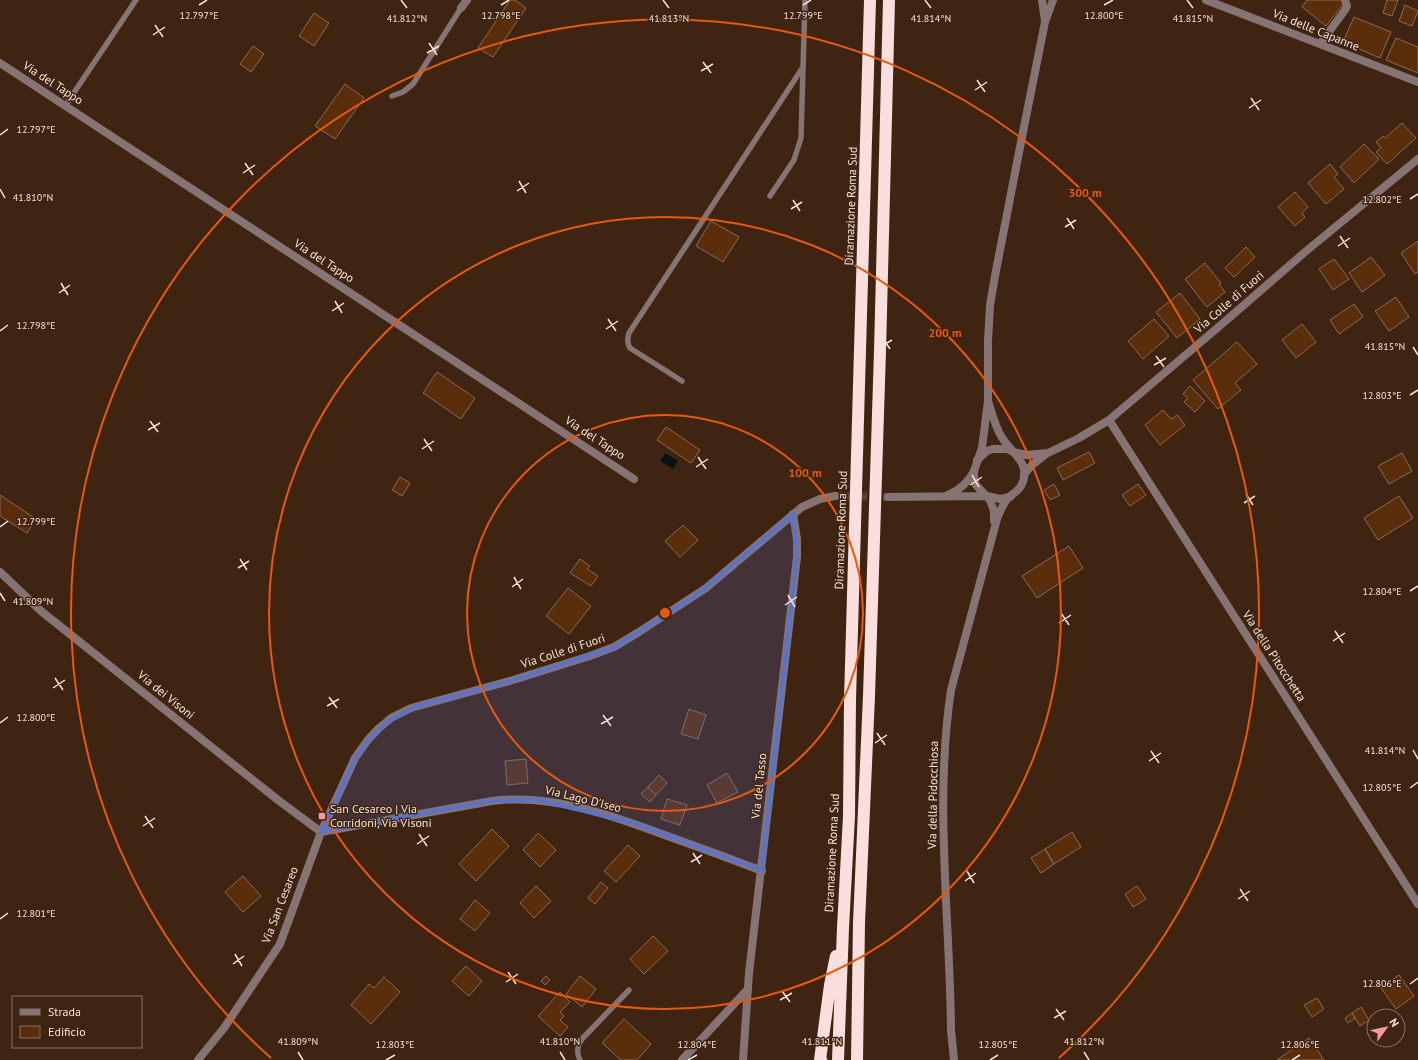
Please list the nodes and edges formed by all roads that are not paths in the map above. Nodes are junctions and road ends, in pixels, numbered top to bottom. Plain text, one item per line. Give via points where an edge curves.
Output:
1 (136, 0) edge
2 (467, 0) edge
3 (805, 0) edge
4 (870, 0) edge
5 (889, 0) edge
6 (1042, 0) edge
7 (1053, 0) edge
8 (1206, 0) edge
9 (1346, 0) edge
10 (462, 8) joint
11 (1046, 22) junction
12 (1320, 44) junction
13 (0, 63) edge
14 (803, 68) junction
15 (1418, 82) edge
16 (392, 96) dead end
17 (65, 106) junction
18 (1418, 159) edge
19 (770, 196) dead end
20 (682, 382) dead end
21 (988, 401) junction
22 (1109, 420) junction
23 (1013, 452) junction
24 (1048, 452) junction
25 (977, 461) junction
26 (974, 471) junction
27 (1024, 474) junction
28 (634, 479) dead end
29 (836, 496) tunnel mouth
30 (943, 496) junction
31 (986, 496) junction
32 (1010, 496) junction
33 (888, 497) tunnel mouth
34 (793, 514) junction
35 (992, 536) junction
36 (0, 572) edge
37 (321, 832) junction
38 (762, 871) junction
39 (1418, 904) edge
40 (843, 928) junction
41 (748, 989) junction
42 (629, 990) dead end
43 (198, 1060) edge
44 (580, 1060) edge
45 (682, 1060) edge
46 (743, 1060) edge
47 (820, 1060) edge
48 (838, 1060) edge
49 (857, 1060) edge
50 (954, 1060) edge

1 - 17 lane
2 - 10 street
3 - 14 lane
4 - 40 highway, Diramazione Roma Sud via 849,816
5 - 49 highway via 880,352 859,923
6 - 11 street
7 - 11 street
8 - 12 street, Via delle Capanne
9 - 12 street via 1345,10
10 - 16 lane via 413,84
11 - 21 street via 992,294 988,336
12 - 15 street, Via delle Capanne
13 - 17 street, Via del Tappo
14 - 19 lane via 802,138 794,160
14 - 20 lane via 629,333 627,339 630,348
17 - 28 street, Via del Tappo
18 - 22 street, Via Colle di Fuori
21 - 23 street via 1000,435
21 - 25 street via 982,448
22 - 24 street, Via Colle di Fuori via 1079,438
22 - 39 street, Via della Pitocchetta
23 - 24 street, Via Colle di Fuori via 1031,455
23 - 25 street via 1007,449 993,449
23 - 27 street via 1021,462
24 - 27 street, Via Colle di Fuori
25 - 26 street
26 - 30 street via 961,488
26 - 31 street via 976,485
27 - 32 street via 1019,490
29 - 34 street, Via Colle di Fuori via 814,501
30 - 31 street
30 - 33 street
31 - 32 street via 1000,499
31 - 35 street, Via della Pidocchiosa via 994,511
32 - 35 street, Via della Pidocchiosa via 1000,511
34 - 37 street, Via Colle di Fuori via 706,588 614,647 513,680 416,706 389,720 367,741 355,758
34 - 38 street, Via del Tasso via 797,557
35 - 50 street, Via della Pidocchiosa via 951,690 946,740 943,819
36 - 37 street, Via dei Visoni via 41,611
37 - 38 street, Via Lago D'Iseo via 492,801 537,800 560,803 635,824
37 - 43 street, Via San Cesareo via 280,944 224,1028
38 - 41 street, Via del Tasso
40 - 47 highway via 830,985
40 - 48 highway, Diramazione Roma Sud
41 - 45 street
41 - 46 street, Via del Tasso
42 - 44 lane via 582,1039 577,1052

